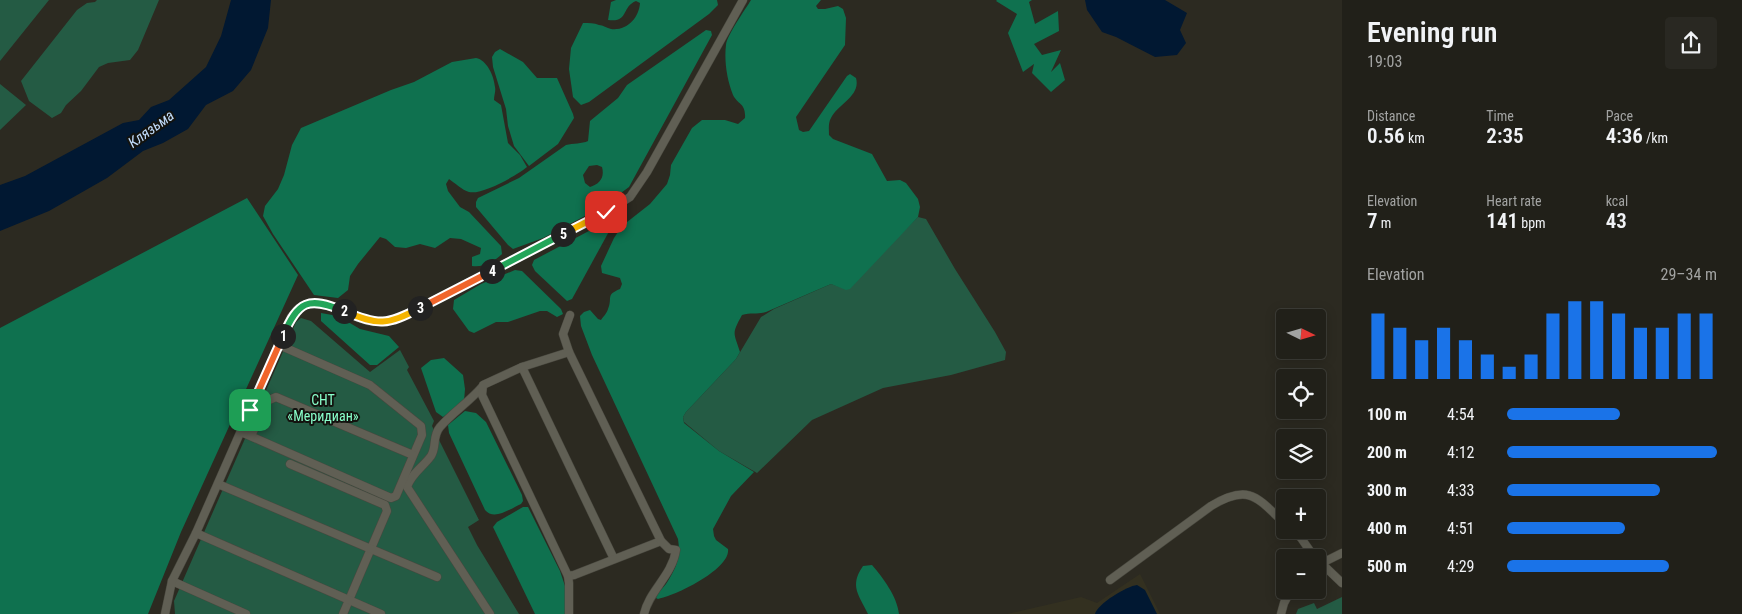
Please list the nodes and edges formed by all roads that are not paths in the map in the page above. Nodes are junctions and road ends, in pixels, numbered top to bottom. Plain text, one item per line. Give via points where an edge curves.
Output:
1 (743, 0) edge
2 (570, 315) dead end
3 (278, 346) junction
4 (569, 352) junction
5 (522, 367) junction
6 (483, 386) junction
7 (240, 432) junction
8 (251, 436) junction
9 (413, 455) junction
10 (290, 464) dead end
11 (218, 484) junction
12 (1276, 515) edge
13 (196, 533) junction
14 (661, 541) junction
15 (370, 549) junction
16 (1342, 554) edge
17 (614, 559) junction
18 (1326, 559) edge
19 (1326, 568) edge
20 (568, 576) junction
21 (437, 577) dead end
22 (1110, 580) dead end
23 (172, 582) junction
24 (1342, 583) edge
25 (1286, 599) edge
26 (348, 600) junction
27 (165, 614) edge
28 (246, 614) edge
29 (343, 614) edge
30 (381, 614) edge
31 (490, 614) edge
32 (569, 614) edge
33 (644, 614) edge
34 (1281, 614) edge

1 - 3 street via 630,198 388,322 368,321 315,303 300,306 291,317
2 - 4 street via 563,334
3 - 7 street
3 - 9 street via 376,389 421,426 422,435
4 - 5 street
4 - 14 street
5 - 6 street
5 - 17 street
6 - 20 street via 482,395
6 - 31 street via 439,428 435,434 435,448 407,487
7 - 8 street
7 - 11 street
8 - 9 street via 267,401 276,397
8 - 9 street via 391,498 396,496
10 - 15 street via 385,505 387,511
11 - 13 street
11 - 15 street
12 - 22 street via 1259,499 1236,494 1226,497
13 - 23 street
13 - 26 street
14 - 17 street
14 - 33 street via 669,549 676,550 674,560
15 - 21 street
15 - 26 street
16 - 18 street
17 - 20 street
19 - 24 street
20 - 32 street
23 - 27 street
23 - 28 street
25 - 34 street
26 - 29 street
26 - 30 street

